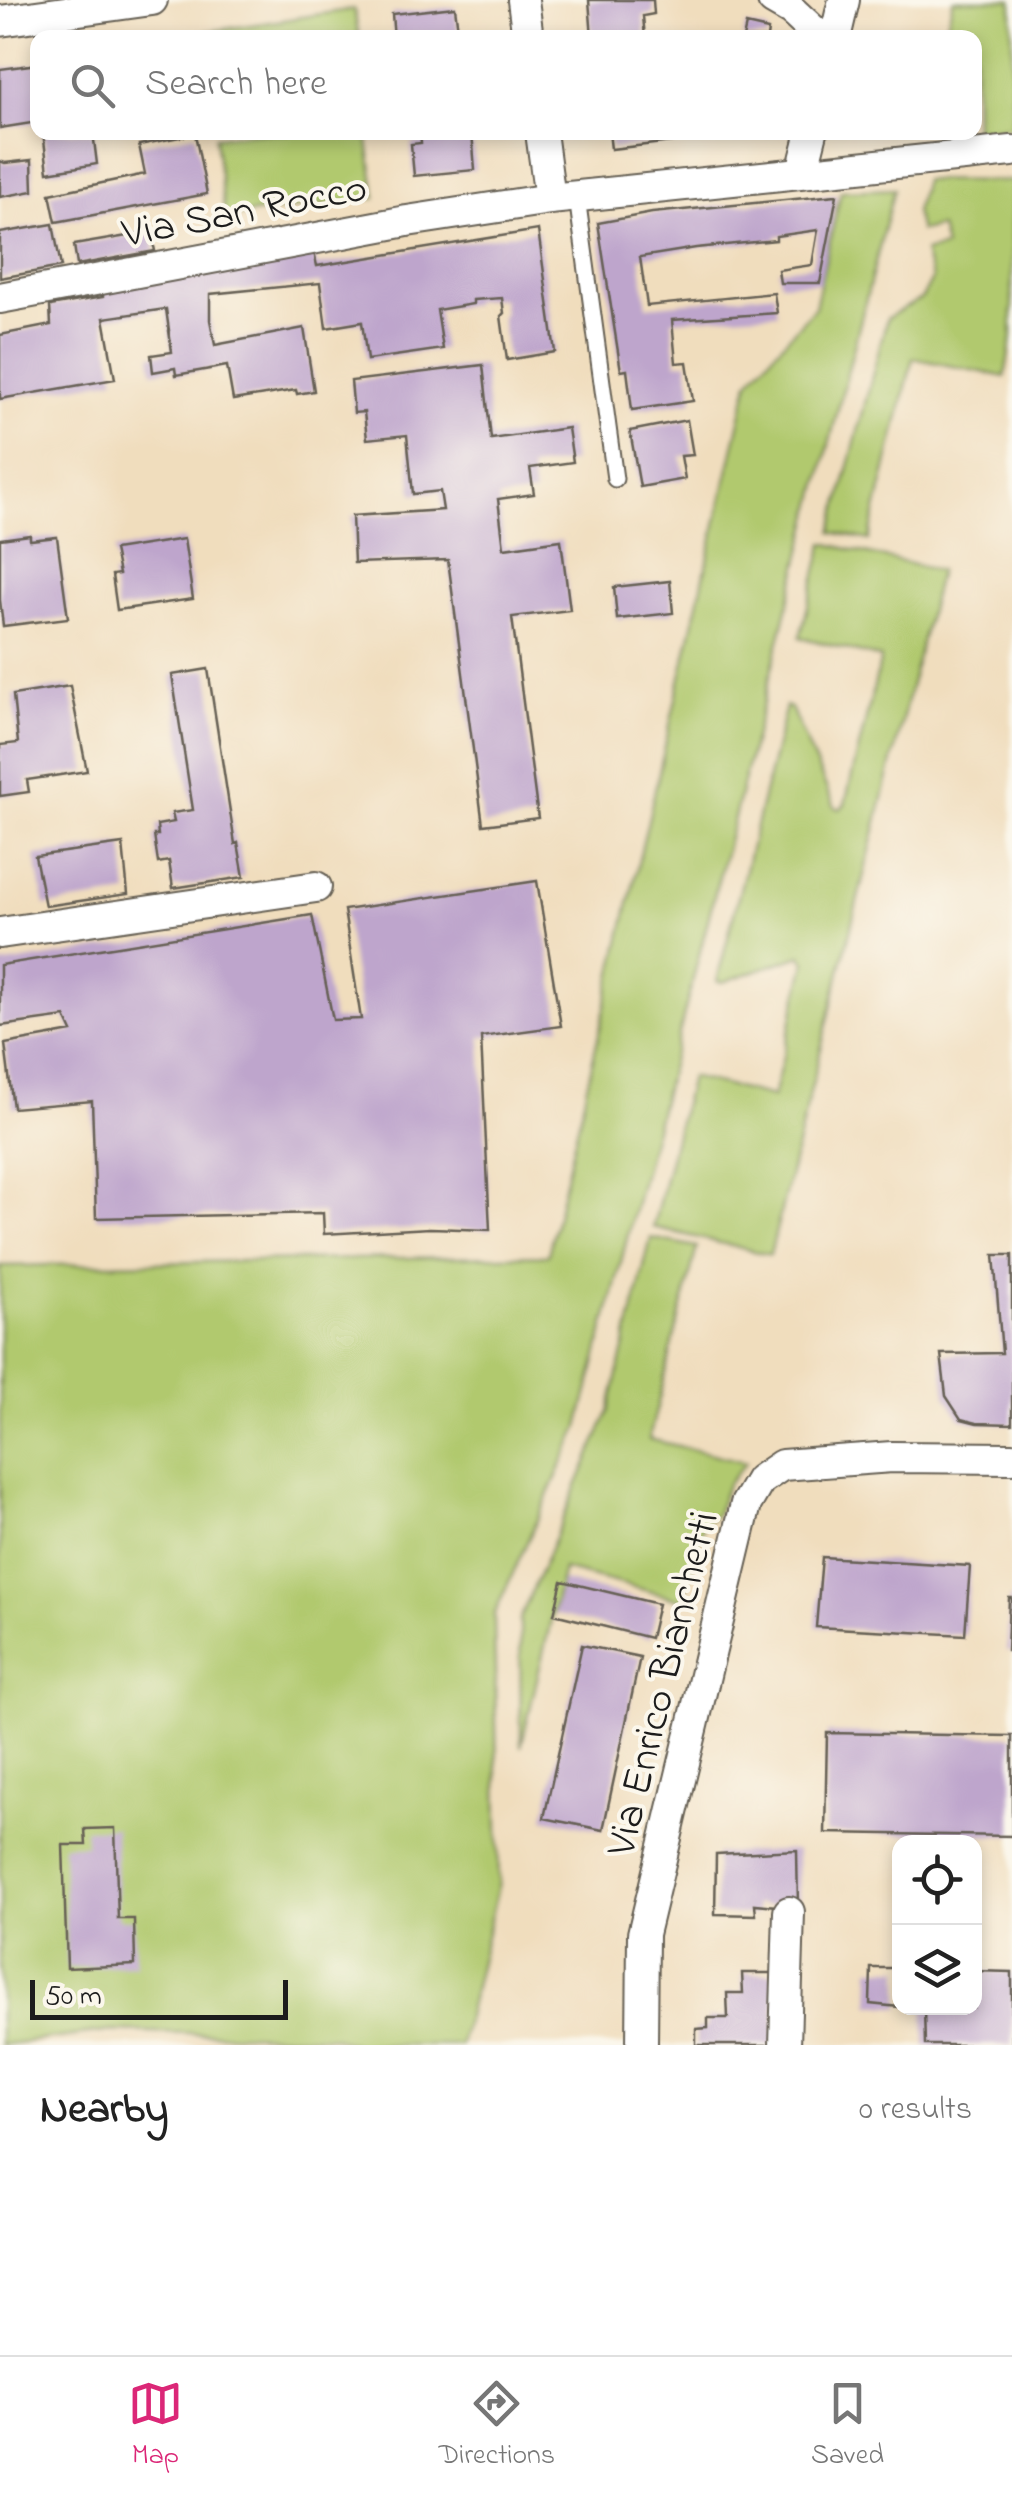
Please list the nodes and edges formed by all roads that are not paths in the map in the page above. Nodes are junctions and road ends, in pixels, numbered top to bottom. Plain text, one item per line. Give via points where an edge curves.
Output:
1 (522, 0) edge
2 (774, 0) edge
3 (844, 0) edge
4 (139, 1) edge
5 (0, 21) edge
6 (527, 30) edge
7 (812, 30) edge
8 (837, 30) edge
9 (543, 140) edge
10 (810, 140) edge
11 (1012, 151) edge
12 (802, 172) junction
13 (563, 198) junction
14 (0, 298) edge
15 (615, 480) dead end
16 (316, 887) dead end
17 (0, 933) edge
18 (1012, 1458) edge
19 (789, 1912) dead end
20 (642, 2045) edge
21 (785, 2045) edge

1 - 6 street
2 - 7 street
3 - 8 street
4 - 5 street
9 - 13 street
10 - 12 street
11 - 12 street, Via San Rocco
12 - 13 street, Via San Rocco
13 - 14 street, Via San Rocco
13 - 15 lane
16 - 17 street
18 - 20 street, Via Enrico Bianchetti via 816,1461 782,1465 760,1480 746,1504 643,1934
19 - 21 street

